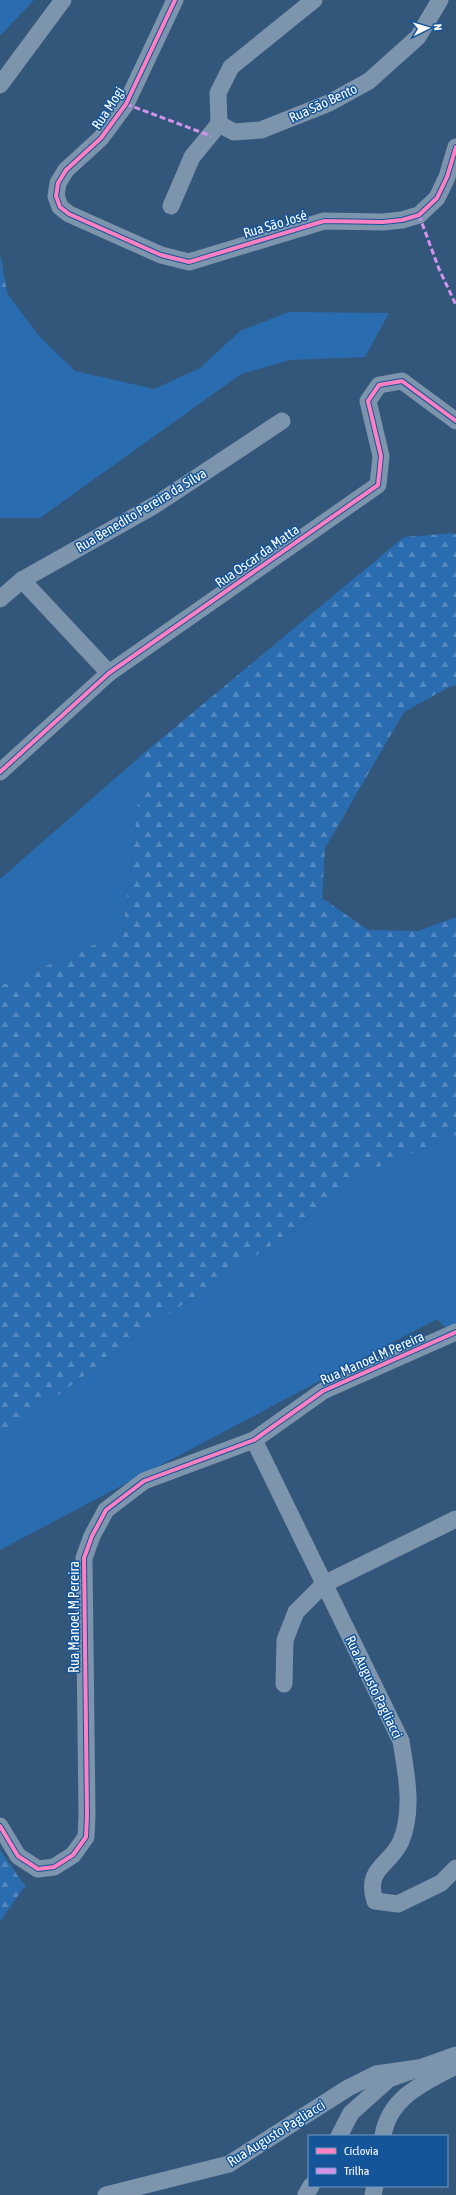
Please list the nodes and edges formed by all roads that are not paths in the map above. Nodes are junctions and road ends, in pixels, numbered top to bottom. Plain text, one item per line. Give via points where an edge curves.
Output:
1 (63, 0) edge
2 (174, 0) edge
3 (314, 0) edge
4 (440, 0) edge
5 (0, 85) edge
6 (219, 124) junction
7 (456, 148) edge
8 (172, 206) dead end
9 (69, 214) joint
10 (456, 420) edge
11 (282, 421) dead end
12 (22, 580) junction
13 (0, 599) edge
14 (109, 673) junction
15 (0, 772) edge
16 (456, 1332) edge
17 (254, 1440) junction
18 (456, 1519) edge
19 (324, 1584) junction
20 (284, 1684) dead end
21 (0, 1826) edge
22 (456, 1868) edge
23 (453, 2059) edge
24 (418, 2068) junction
25 (340, 2135) edge
26 (383, 2135) edge
27 (106, 2195) edge

1 - 5 street
2 - 9 street, Rua Mogi via 126,104 101,138 66,170 58,183 56,196 60,207
3 - 6 street via 230,67 218,93
4 - 6 street, Rua São Bento via 418,37 369,81 329,103 261,130 234,132
6 - 8 street via 192,157
7 - 9 street, Rua São José via 437,198 419,215 383,222 324,221 189,262 161,255
10 - 14 street, Rua Oscar da Matta via 402,381 379,385 368,401 381,456 378,485
11 - 12 street, Rua Benedito Pereira da Silva via 155,505
12 - 13 street, Rua Benedito Pereira da Silva
12 - 14 street
14 - 15 street, Rua Oscar da Matta
16 - 17 street, Rua Manoel M Pereira via 323,1391
17 - 19 street, Rua Augusto Pagliacci
17 - 21 street, Rua Manoel M Pereira via 144,1482 106,1510 84,1558 86,1837 73,1855 54,1868 38,1869 18,1856
18 - 19 street
19 - 20 street via 296,1612 284,1640
19 - 22 street, Rua Augusto Pagliacci via 401,1741 407,1778 407,1814 401,1842 376,1872 371,1888 376,1901 398,1904 441,1883
23 - 24 street
23 - 26 street via 415,2087 396,2106 384,2128
24 - 25 street via 389,2079 351,2113
24 - 27 street, Rua Augusto Pagliacci via 369,2077 229,2164

